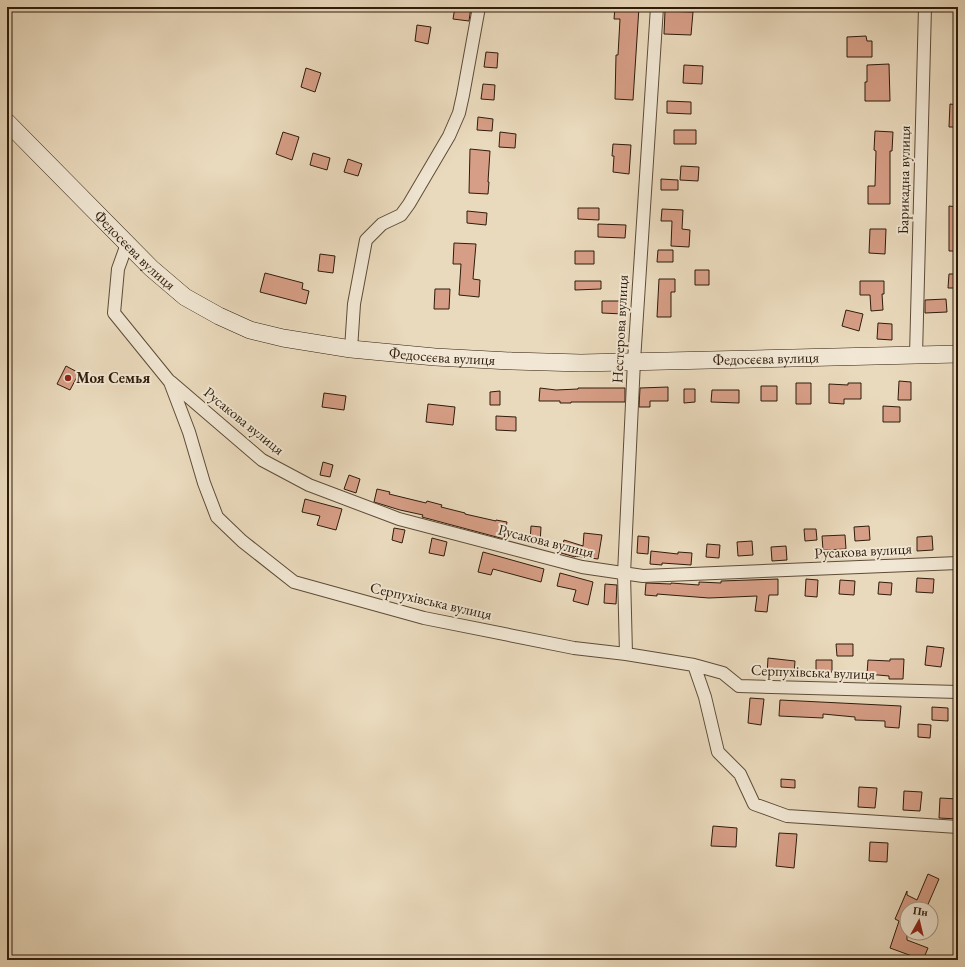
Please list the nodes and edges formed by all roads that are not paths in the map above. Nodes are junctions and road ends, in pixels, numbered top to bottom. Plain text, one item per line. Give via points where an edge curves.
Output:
1 (479, 7) edge
2 (656, 7) edge
3 (925, 7) edge
4 (7, 122) edge
5 (127, 244) junction
6 (351, 348) junction
7 (916, 354) junction
8 (958, 354) edge
9 (634, 361) junction
10 (170, 382) junction
11 (958, 563) edge
12 (624, 574) junction
13 (626, 654) junction
14 (694, 665) junction
15 (958, 692) edge
16 (958, 827) edge

1 - 6 street via 459,113 448,136 401,215 382,224 366,240 354,304
2 - 9 street, Нестерова вулиця
3 - 7 street, Барикадна вулиця
4 - 5 main road, Федосєєва вулиця
5 - 6 main road, Федосєєва вулиця via 185,297 219,316 250,330 283,338
5 - 10 street, Серпухівська вулиця via 118,269 114,313
6 - 9 main road, Федосєєва вулиця via 435,357 512,361
7 - 8 main road, Федосєєва вулиця
7 - 9 main road, Федосєєва вулиця
9 - 12 street, Нестерова вулиця
10 - 12 street, Русакова вулиця via 262,460 309,485 399,519 582,567
10 - 13 street, Серпухівська вулиця via 217,517 242,541 294,582 424,618 574,648
11 - 12 street, Русакова вулиця via 643,576
12 - 13 street, Нестерова вулиця
13 - 14 street, Серпухівська вулиця
14 - 15 street, Серпухівська вулиця via 723,674 739,686
14 - 16 street via 705,697 718,752 740,774 754,804 787,816

